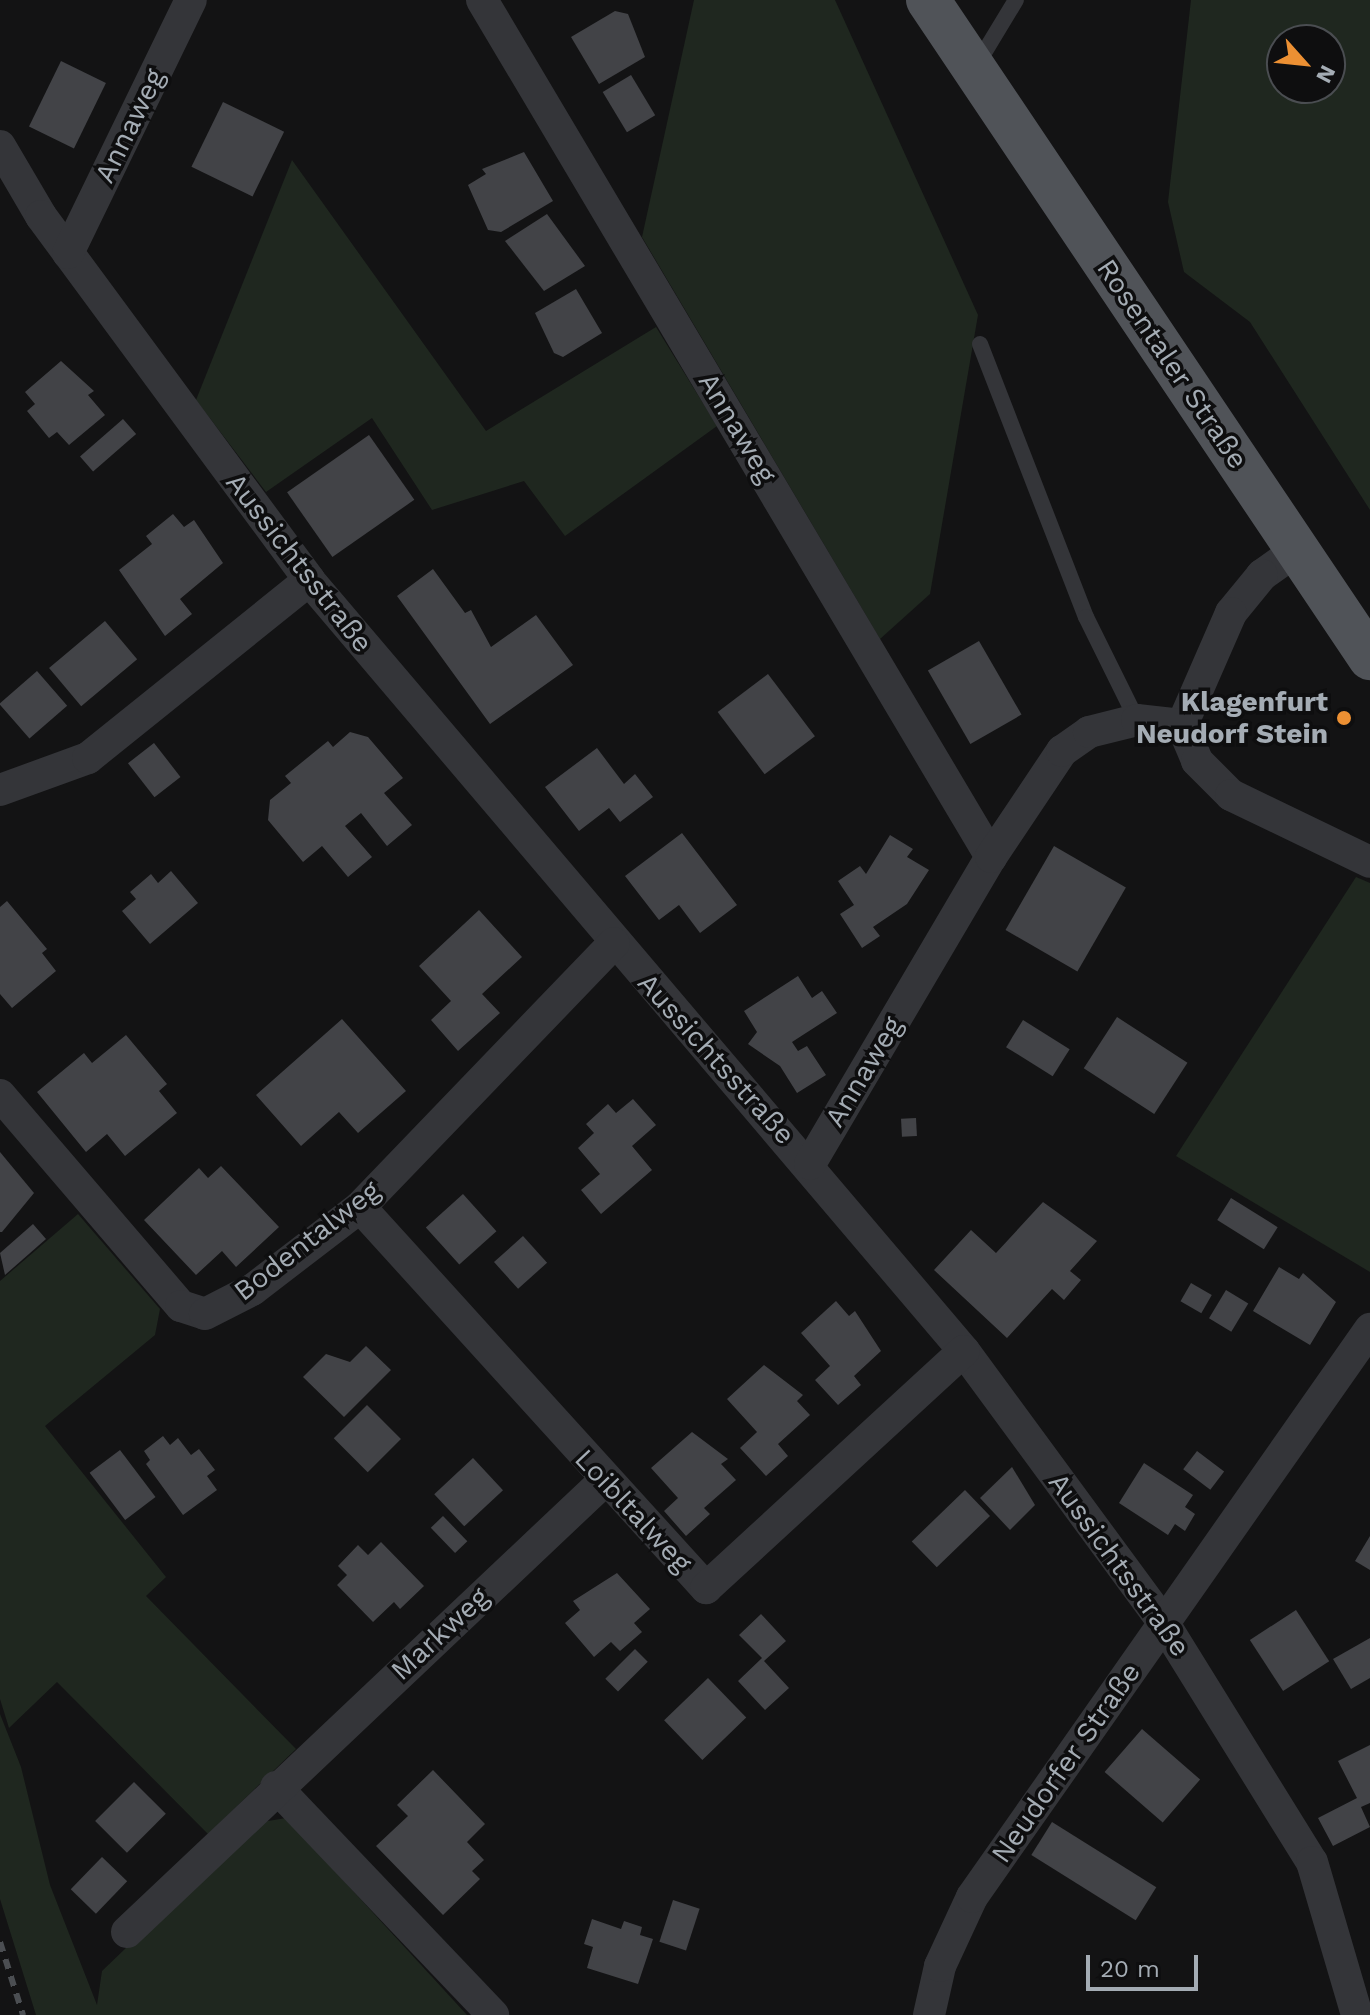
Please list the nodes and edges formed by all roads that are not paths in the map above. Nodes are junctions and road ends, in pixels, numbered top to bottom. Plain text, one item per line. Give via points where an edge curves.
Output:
1 (191, 0) edge
2 (482, 0) edge
3 (928, 0) edge
4 (1016, 0) edge
5 (973, 71) junction
6 (0, 146) edge
7 (68, 253) junction
8 (980, 344) dead end
9 (1296, 551) junction
10 (309, 580) junction
11 (1370, 658) edge
12 (1137, 720) junction
13 (1182, 725) junction
14 (0, 790) edge
15 (991, 857) junction
16 (1370, 862) edge
17 (614, 943) junction
18 (0, 1095) edge
19 (810, 1164) junction
20 (360, 1207) junction
21 (1370, 1329) edge
22 (964, 1351) junction
23 (604, 1481) junction
24 (1163, 1622) junction
25 (276, 1787) junction
26 (127, 1932) dead end
27 (493, 2015) edge
28 (929, 2015) edge
29 (1357, 2015) edge

1 - 7 street, Annaweg
2 - 15 street, Annaweg
3 - 5 main road, Rosentaler Straße
4 - 5 lane
5 - 9 main road, Rosentaler Straße
6 - 7 street, Aussichtsstraße
7 - 10 street, Aussichtsstraße
8 - 12 lane via 1086,617
9 - 11 main road, Rosentaler Straße
9 - 13 street via 1262,575 1231,613
10 - 14 street via 88,758
10 - 17 street, Aussichtsstraße
12 - 13 street, Annaweg
12 - 15 street, Annaweg via 1089,732 1062,751
13 - 16 street via 1197,761 1231,795
15 - 19 street, Annaweg
17 - 19 street, Aussichtsstraße
17 - 20 street, Bodentalweg
18 - 20 street, Bodentalweg via 181,1306 205,1314 252,1290
19 - 22 street, Aussichtsstraße
20 - 23 street, Loibltalweg
21 - 24 street, Neudorfer Straße
22 - 23 street, Loibltalweg via 706,1588
22 - 24 street, Aussichtsstraße
23 - 25 street, Markweg
24 - 28 street, Neudorfer Straße via 972,1897 940,1966
24 - 29 street, Aussichtsstraße via 1312,1862
25 - 26 street, Markweg
25 - 27 street

